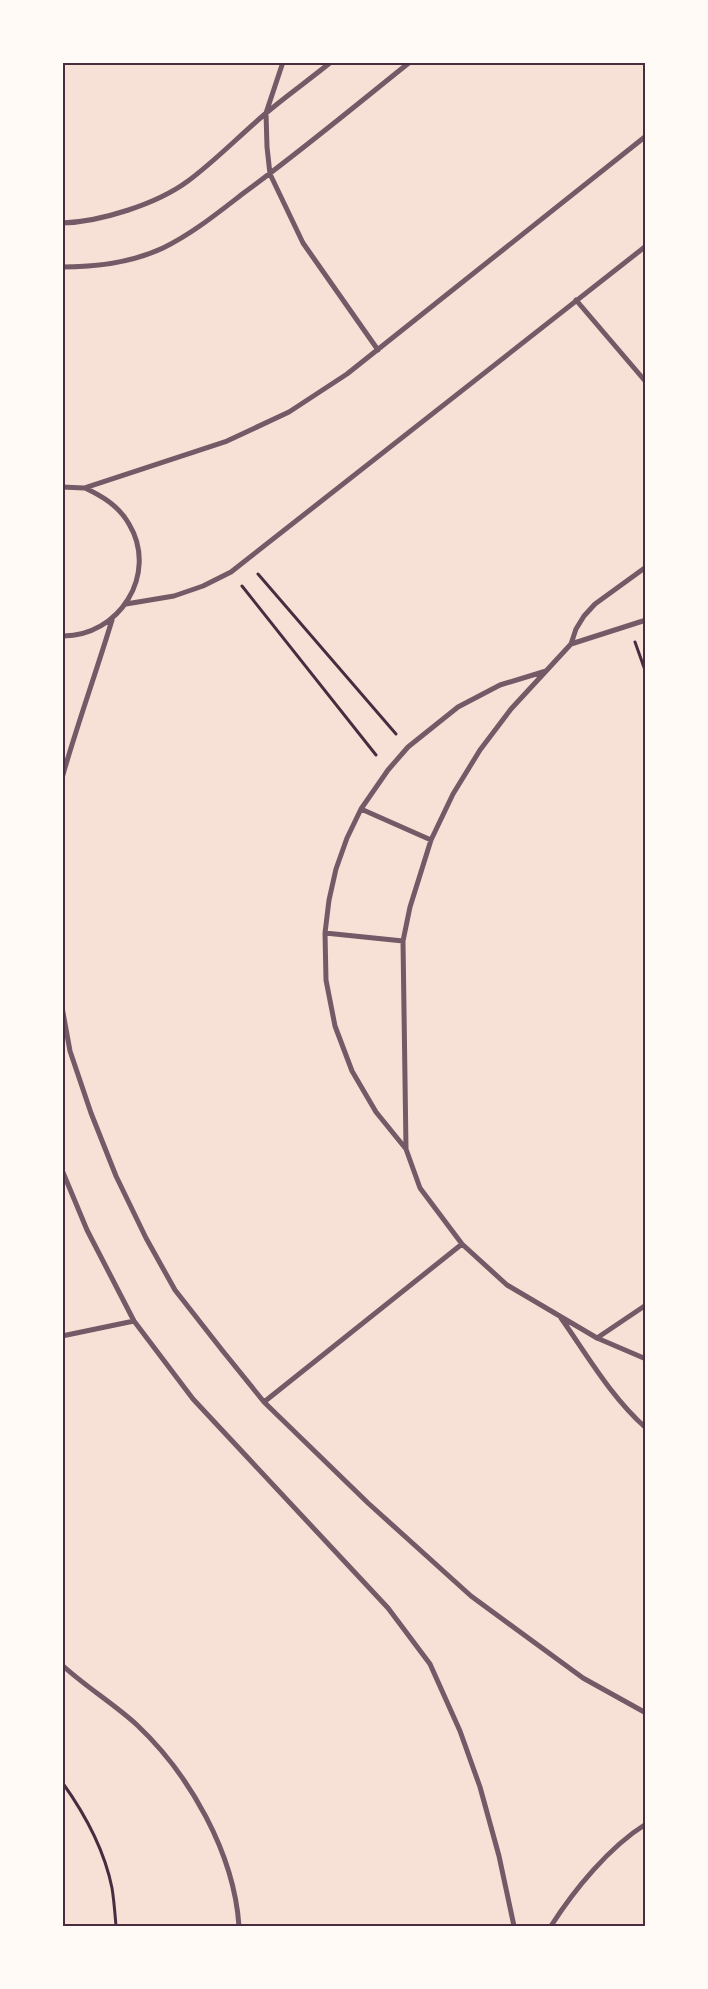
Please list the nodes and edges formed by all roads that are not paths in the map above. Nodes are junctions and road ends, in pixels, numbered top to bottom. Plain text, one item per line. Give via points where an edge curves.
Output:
1 (283, 62) edge
2 (331, 62) edge
3 (410, 62) edge
4 (266, 113) junction
5 (646, 136) edge
6 (270, 174) junction
7 (62, 223) edge
8 (646, 246) edge
9 (62, 268) edge
10 (576, 300) junction
11 (378, 350) junction
12 (646, 382) edge
13 (62, 487) edge
14 (84, 488) junction
15 (646, 568) edge
16 (126, 604) junction
17 (112, 620) junction
18 (646, 620) edge
19 (62, 636) edge
20 (571, 644) junction
21 (546, 671) junction
22 (62, 778) edge
23 (361, 809) junction
24 (431, 840) junction
25 (325, 933) junction
26 (403, 941) junction
27 (62, 1007) edge
28 (406, 1149) junction
29 (62, 1170) edge
30 (462, 1244) junction
31 (646, 1305) edge
32 (559, 1315) junction
33 (134, 1321) junction
34 (62, 1336) edge
35 (597, 1338) junction
36 (646, 1359) edge
37 (264, 1402) junction
38 (646, 1428) edge
39 (62, 1665) edge
40 (646, 1713) edge
41 (646, 1824) edge
42 (239, 1926) edge
43 (514, 1926) edge
44 (551, 1926) edge

1 - 4 street
2 - 4 street
3 - 6 street
4 - 6 street
4 - 7 street via 180,186 114,215
5 - 11 street
6 - 9 street via 197,228 163,248 126,262
6 - 11 street via 303,243
8 - 10 street
10 - 12 street
10 - 16 street via 231,572 174,596
11 - 14 street via 289,412 227,441
13 - 14 street
14 - 16 street via 116,507 138,543 140,564 136,585
15 - 20 street via 595,604 576,629
16 - 17 street
17 - 19 street via 93,631
17 - 22 street
18 - 20 street
20 - 21 street
21 - 23 street via 500,684 458,707 408,747
21 - 24 street via 480,750 453,794
23 - 24 street
23 - 25 street via 336,869 328,900
24 - 26 street
25 - 26 street
25 - 28 street via 326,980 335,1026 357,1079 376,1112
26 - 28 street
27 - 37 street via 70,1051 91,1113 146,1238 175,1290
28 - 30 street via 420,1188
29 - 33 street via 87,1230
30 - 32 street via 507,1285
30 - 37 street
31 - 35 street
32 - 35 street
32 - 38 street via 612,1391
33 - 34 street
33 - 43 street via 193,1399 388,1608 430,1664 460,1731 480,1787
35 - 36 street
37 - 40 street via 368,1504 471,1596 583,1678
39 - 42 street via 136,1725 167,1758 193,1794 214,1833 229,1875
41 - 44 street via 602,1860 568,1899

